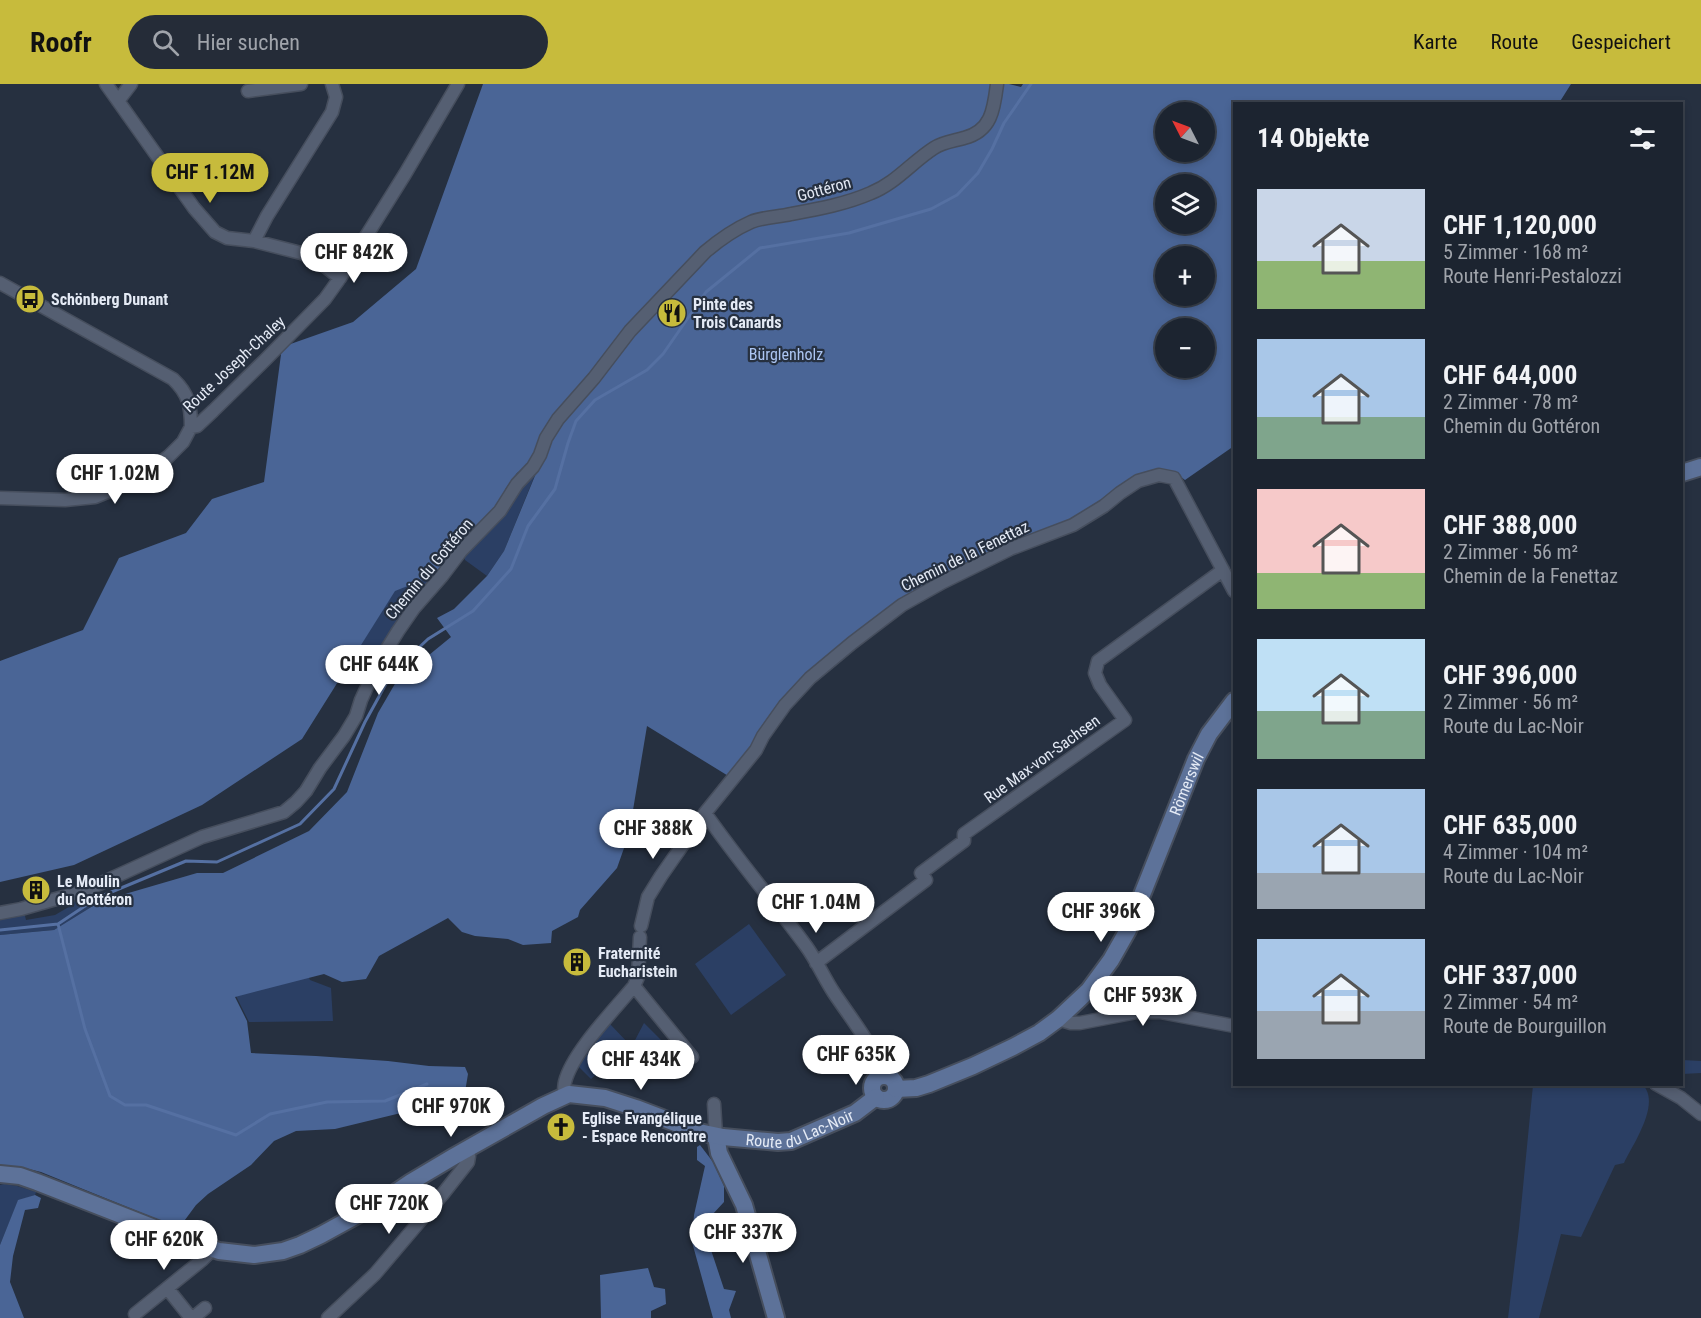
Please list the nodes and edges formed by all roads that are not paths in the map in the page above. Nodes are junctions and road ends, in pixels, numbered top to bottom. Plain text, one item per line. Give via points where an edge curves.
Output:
1 (106, 84) edge
2 (131, 84) edge
3 (301, 84) edge
4 (332, 84) edge
5 (458, 84) edge
6 (997, 84) edge
7 (248, 91) dead end
8 (118, 101) junction
9 (254, 241) junction
10 (340, 278) junction
11 (0, 283) edge
12 (644, 316) joint
13 (191, 427) junction
14 (1701, 467) edge
15 (1683, 473) edge
16 (0, 498) edge
17 (1223, 570) junction
18 (1233, 589) edge
19 (1233, 702) edge
20 (705, 813) junction
21 (1151, 873) joint
22 (0, 913) edge
23 (816, 963) junction
24 (634, 986) junction
25 (1058, 1019) junction
26 (1233, 1026) edge
27 (692, 1057) dead end
28 (883, 1077) junction
29 (1659, 1086) edge
30 (896, 1089) junction
31 (564, 1096) junction
32 (876, 1097) junction
33 (714, 1104) dead end
34 (1701, 1114) edge
35 (716, 1136) junction
36 (466, 1150) junction
37 (0, 1174) edge
38 (213, 1249) junction
39 (167, 1288) junction
40 (205, 1308) dead end
41 (135, 1314) dead end
42 (192, 1318) edge
43 (328, 1318) edge
44 (776, 1318) edge

1 - 8 street
2 - 8 street
3 - 7 street
4 - 9 street via 336,97 332,112
5 - 10 street, Route Joseph-Chaley
6 - 12 street, Gottéron via 989,121 977,134 933,148 897,179 870,194 810,211 753,221 739,228 705,252
8 - 9 street via 215,232 227,238
9 - 10 street via 316,259
10 - 13 street, Route Joseph-Chaley via 325,299 265,360 197,426
11 - 13 street via 173,379 186,393
12 - 22 street, Chemin du Gottéron via 558,419 533,467 500,511 414,608 377,664 345,736 296,802 284,812 202,837 84,891
13 - 16 street, Route Joseph-Chaley via 168,457 134,481 95,496 65,500
14 - 15 main road
17 - 18 street, Chemin de la Fenettaz
17 - 20 street, Chemin de la Fenettaz via 1174,478 1159,475 1138,481 1073,525 1010,549 943,582 852,643 785,705 756,750
17 - 23 street, Rue Max-von-Sachsen via 1098,661 1095,673 1100,685 1125,720 964,834 964,841 921,873 926,880
19 - 21 main road, Römerswil via 1196,759
20 - 23 street
20 - 24 street, Chemin de la Fenettaz via 648,897
21 - 25 main road, Route du Lac-Noir via 1111,960 1089,990
23 - 28 street via 871,1047
24 - 27 street
24 - 31 street, Chemin de la Fenettaz via 575,1059 564,1083
25 - 26 street via 1080,1023 1137,1012 1160,1012
25 - 30 main road, Route du Lac-Noir via 1030,1038 973,1066 916,1088
28 - 30 main road via 892,1080
28 - 32 main road via 873,1087
29 - 34 street
30 - 32 main road, Route du Lac-Noir via 890,1099
31 - 35 main road, Route du Lac-Noir via 605,1098
31 - 36 main road
32 - 35 main road, Route du Lac-Noir via 855,1113 791,1141
33 - 35 street
35 - 44 main road via 719,1153 744,1205
36 - 38 main road via 383,1201 300,1245 254,1255
36 - 43 street via 468,1162 442,1195 375,1274
37 - 38 main road via 69,1193
38 - 39 street
39 - 41 street
39 - 42 street
40 - 42 street

